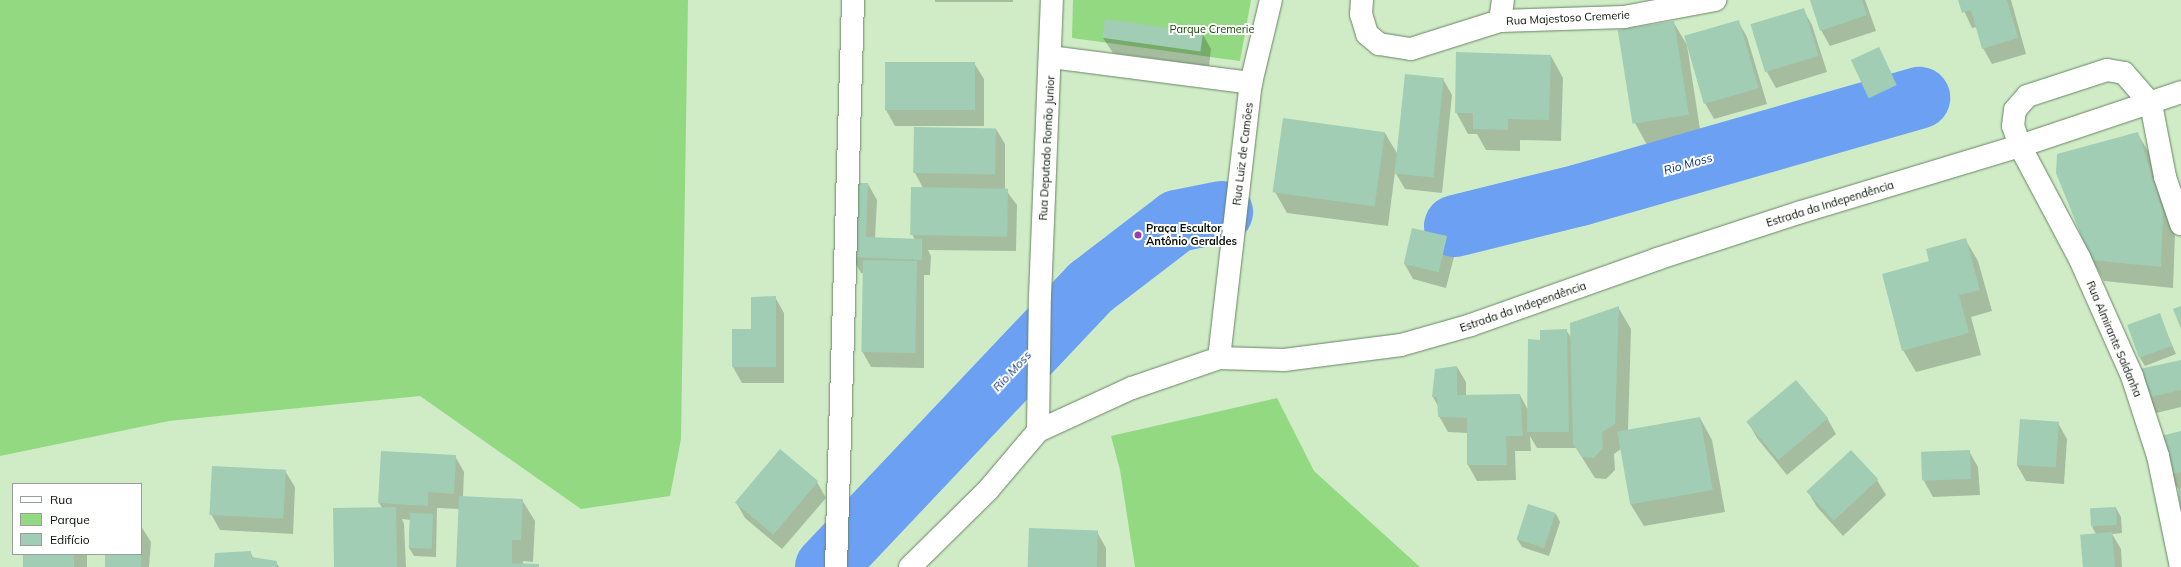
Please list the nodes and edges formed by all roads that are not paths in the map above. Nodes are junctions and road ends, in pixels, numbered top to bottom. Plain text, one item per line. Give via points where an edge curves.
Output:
1 (853, 0) edge
2 (1052, 0) edge
3 (1271, 0) edge
4 (1362, 0) edge
5 (1503, 0) edge
6 (1715, 0) edge
7 (1500, 22) junction
8 (1051, 58) junction
9 (1251, 83) junction
10 (2181, 92) edge
11 (2151, 104) junction
12 (2020, 146) junction
13 (2181, 224) edge
14 (1219, 358) junction
15 (1038, 429) junction
16 (836, 567) edge
17 (910, 567) edge
18 (2180, 567) edge

1 - 16 street
2 - 8 street, Rua Deputado Romão Junior
3 - 9 street, Rua Luiz de Camões
4 - 7 street, Rua Majestoso Cremerie via 1361,14 1368,34 1379,44 1393,48 1411,49
5 - 7 street
6 - 7 street, Rua Majestoso Cremerie via 1624,17
8 - 9 street
8 - 15 street, Rua Deputado Romão Junior via 1040,296
9 - 14 street, Rua Luiz de Camões
10 - 11 street, Estrada da Independência
11 - 12 street, Estrada da Independência
11 - 12 street, Rua Almirante Saldanha via 2124,73 2107,70 2027,96 2015,110 2013,126
11 - 13 street via 2165,177
12 - 14 street, Estrada da Independência via 1801,212 1657,259 1471,325 1401,345 1284,360
12 - 18 street, Rua Almirante Saldanha via 2080,259 2132,376 2158,456
14 - 15 street, Estrada da Independência via 1132,388
15 - 17 street, Estrada da Independência via 988,490

